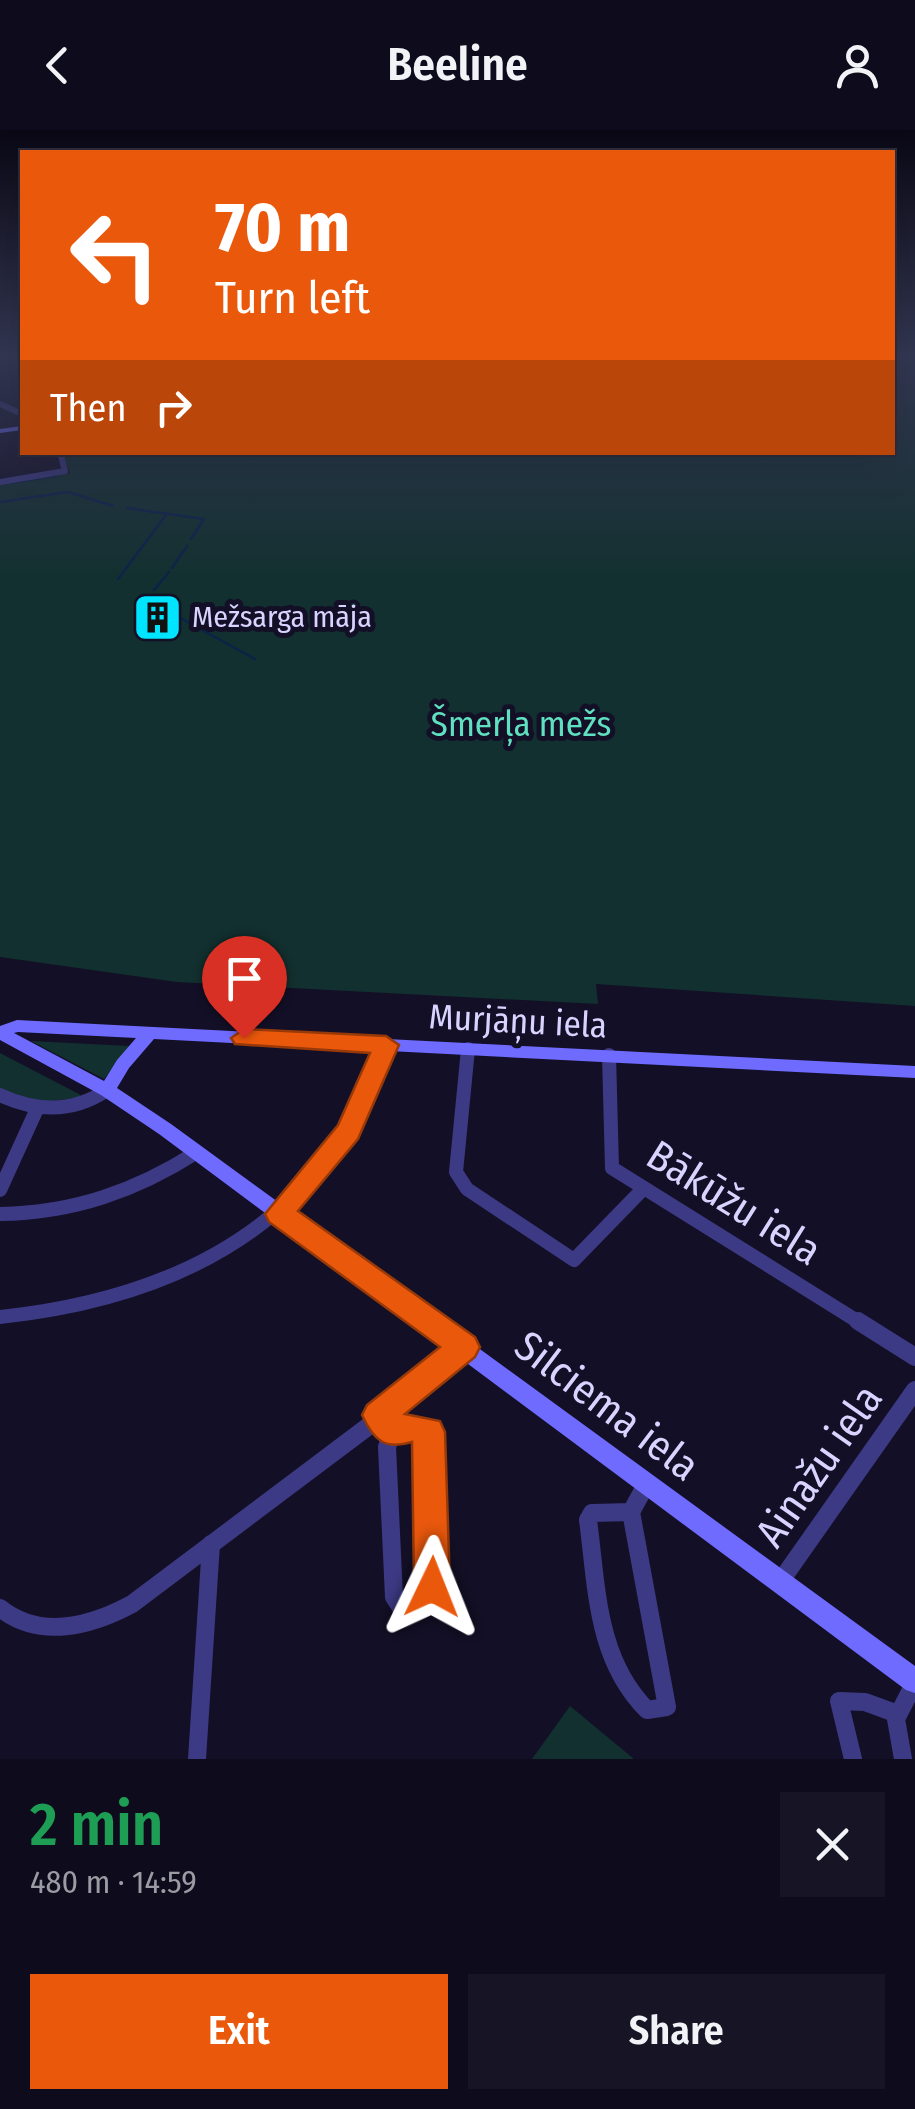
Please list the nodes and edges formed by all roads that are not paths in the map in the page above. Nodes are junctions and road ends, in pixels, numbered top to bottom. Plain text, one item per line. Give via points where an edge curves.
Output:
1 (61, 455) edge
2 (0, 482) edge
3 (0, 1033) edge
4 (150, 1033) junction
5 (386, 1045) junction
6 (468, 1049) junction
7 (609, 1056) junction
8 (915, 1072) edge
9 (108, 1090) junction
10 (0, 1095) edge
11 (36, 1111) junction
12 (197, 1152) junction
13 (0, 1190) edge
14 (642, 1190) junction
15 (0, 1214) edge
16 (279, 1214) junction
17 (0, 1317) edge
18 (464, 1347) junction
19 (915, 1357) edge
20 (915, 1390) edge
21 (378, 1415) junction
22 (392, 1432) junction
23 (647, 1483) junction
24 (631, 1512) junction
25 (210, 1544) junction
26 (780, 1582) junction
27 (0, 1608) edge
28 (915, 1682) edge
29 (895, 1713) junction
30 (197, 1759) edge
31 (854, 1759) edge
32 (903, 1759) edge

1 - 2 street via 66,471
3 - 4 street, Murjāņu iela via 16,1026
3 - 9 street, Silciema iela
4 - 5 street, Murjāņu iela
4 - 9 street
5 - 6 street, Murjāņu iela
5 - 16 street via 348,1131
6 - 7 street, Murjāņu iela
6 - 14 street via 456,1172 467,1189 574,1260
7 - 8 street, Murjāņu iela
7 - 14 street, Bākūžu iela via 612,1168
9 - 11 street via 90,1102
9 - 12 street, Silciema iela
10 - 11 street
11 - 13 street
12 - 15 street via 113,1195
12 - 16 street, Silciema iela
14 - 19 street, Bākūžu iela
16 - 17 street via 136,1286 50,1314
16 - 18 street, Silciema iela
18 - 21 street
18 - 23 street, Silciema iela
20 - 26 street, Ainažu iela
21 - 22 street
21 - 25 street
22 - 22 street via 428,1432 435,1572 418,1608 401,1608 394,1597 387,1447
23 - 24 street
23 - 26 street, Silciema iela
24 - 24 street via 667,1707 647,1710 634,1700 610,1653 588,1520 592,1513
25 - 27 street via 95,1621 43,1627
25 - 30 street
26 - 28 street, Silciema iela
28 - 29 street
29 - 31 street via 839,1701
29 - 32 street

